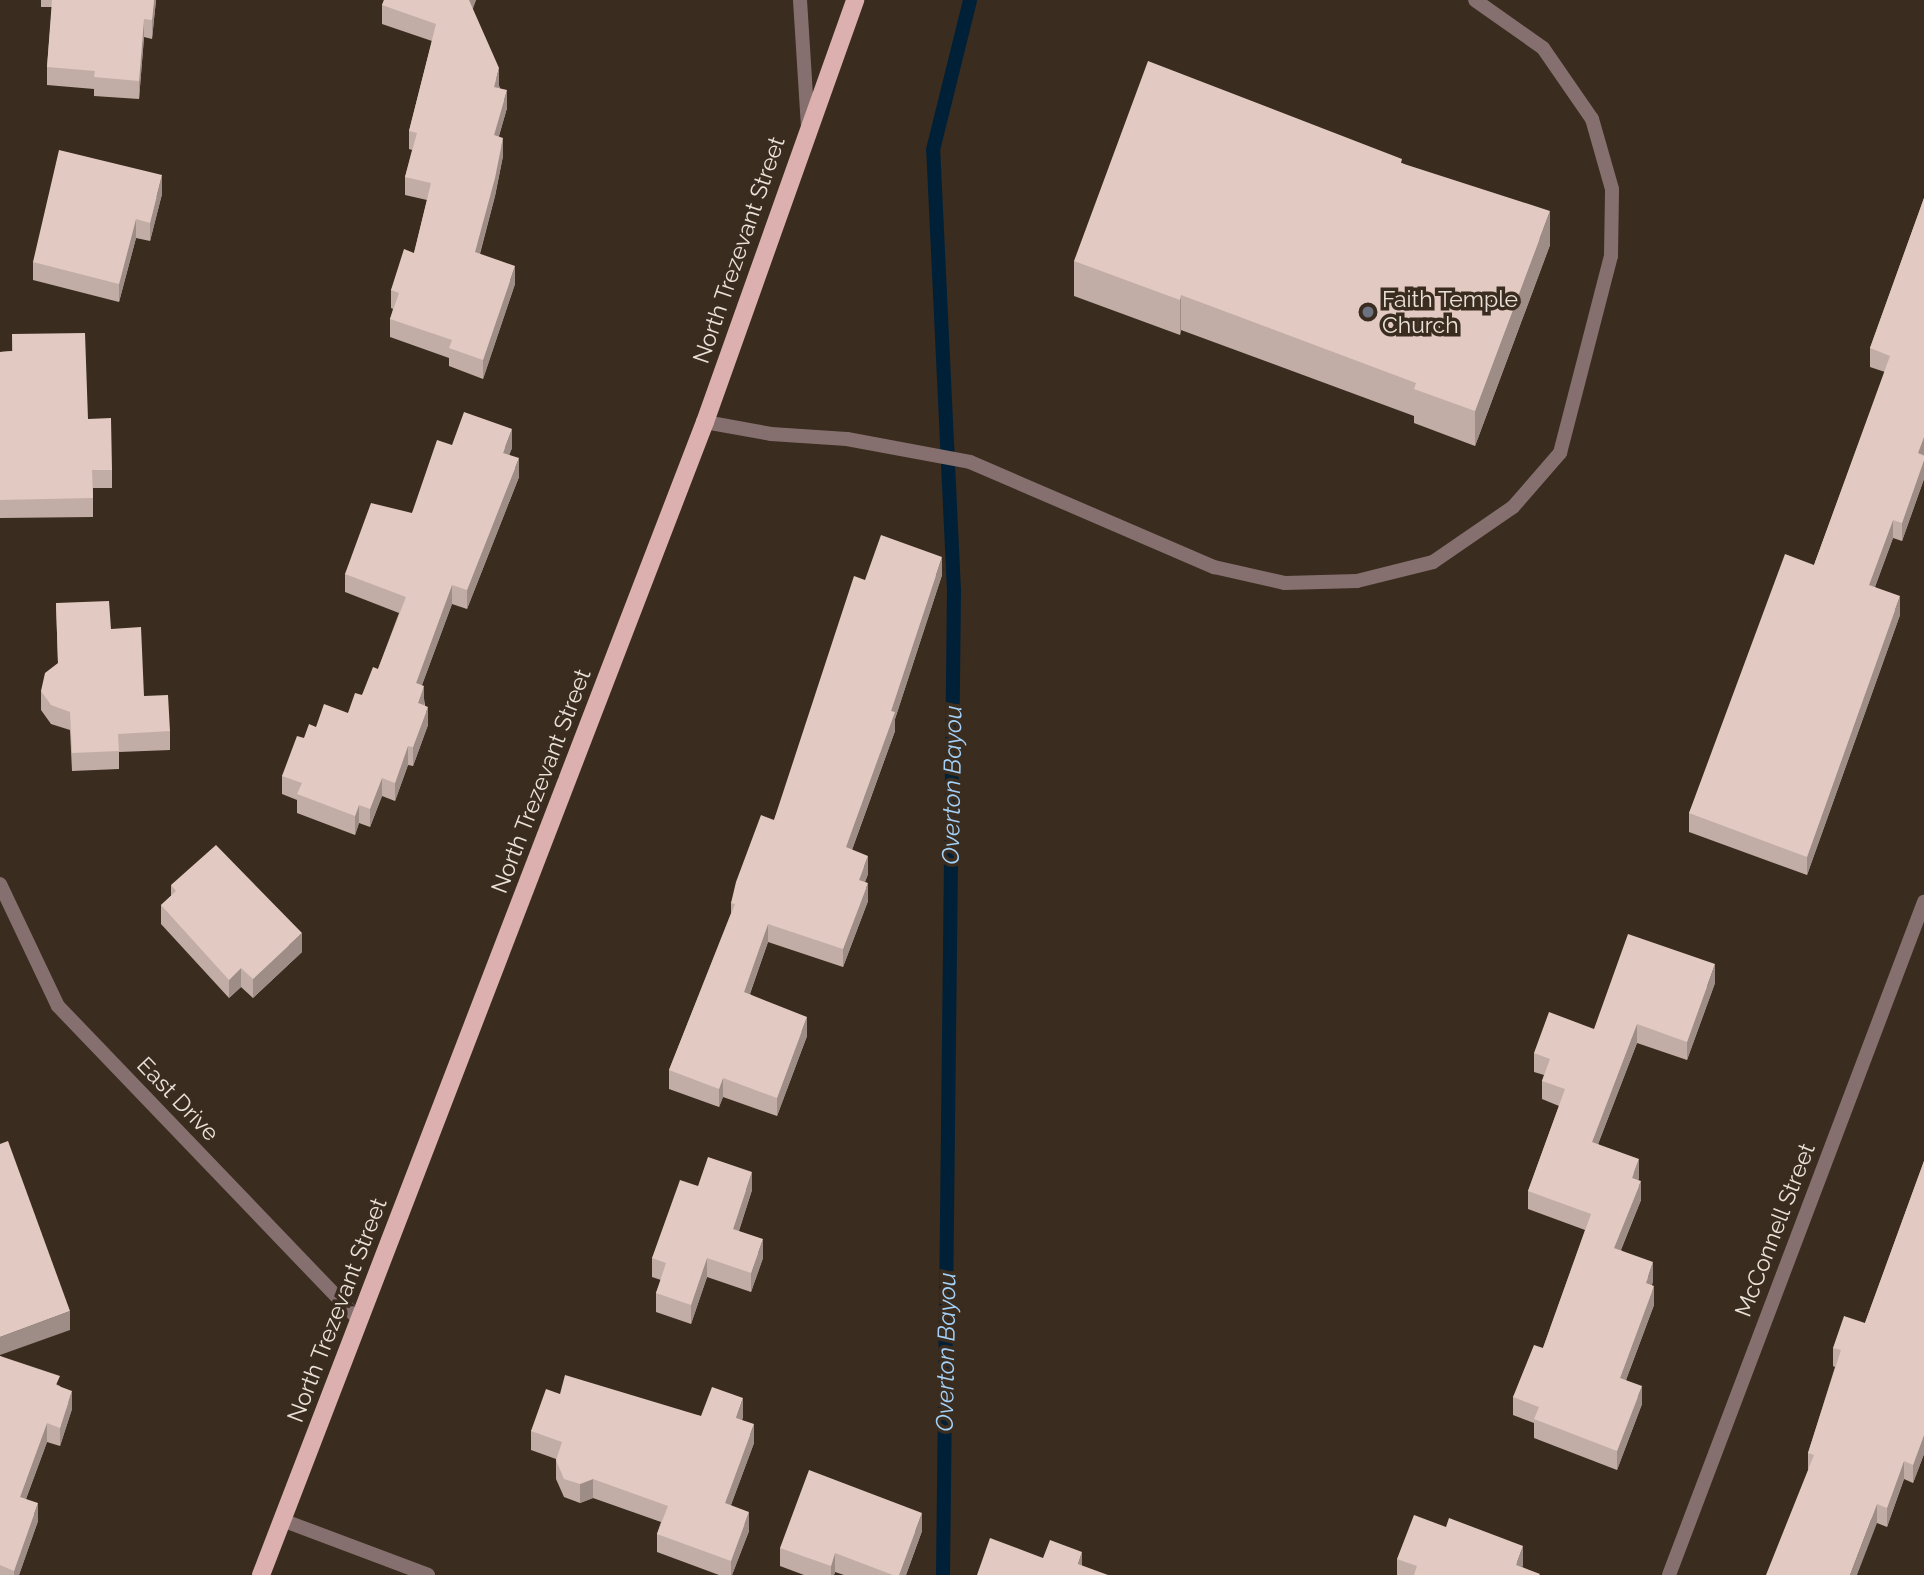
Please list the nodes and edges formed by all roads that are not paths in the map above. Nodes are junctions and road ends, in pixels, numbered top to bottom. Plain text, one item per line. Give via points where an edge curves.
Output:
1 (800, 0) edge
2 (855, 0) edge
3 (1475, 0) edge
4 (808, 127) junction
5 (705, 422) junction
6 (0, 884) edge
7 (1924, 902) edge
8 (359, 1320) junction
9 (282, 1520) junction
10 (261, 1575) edge
11 (428, 1575) edge
12 (1670, 1575) edge

1 - 4 street
2 - 4 main road, North Trezevant Street
3 - 5 street via 1543,48 1592,119 1612,189 1611,256 1560,453 1513,508 1433,562 1357,581 1285,583 1214,567 970,462 920,450
4 - 5 main road, North Trezevant Street
5 - 8 main road, North Trezevant Street
6 - 8 street, East Drive via 58,1006
7 - 12 street, McConnell Street
8 - 9 main road, North Trezevant Street
9 - 10 main road, North Trezevant Street
9 - 11 street

